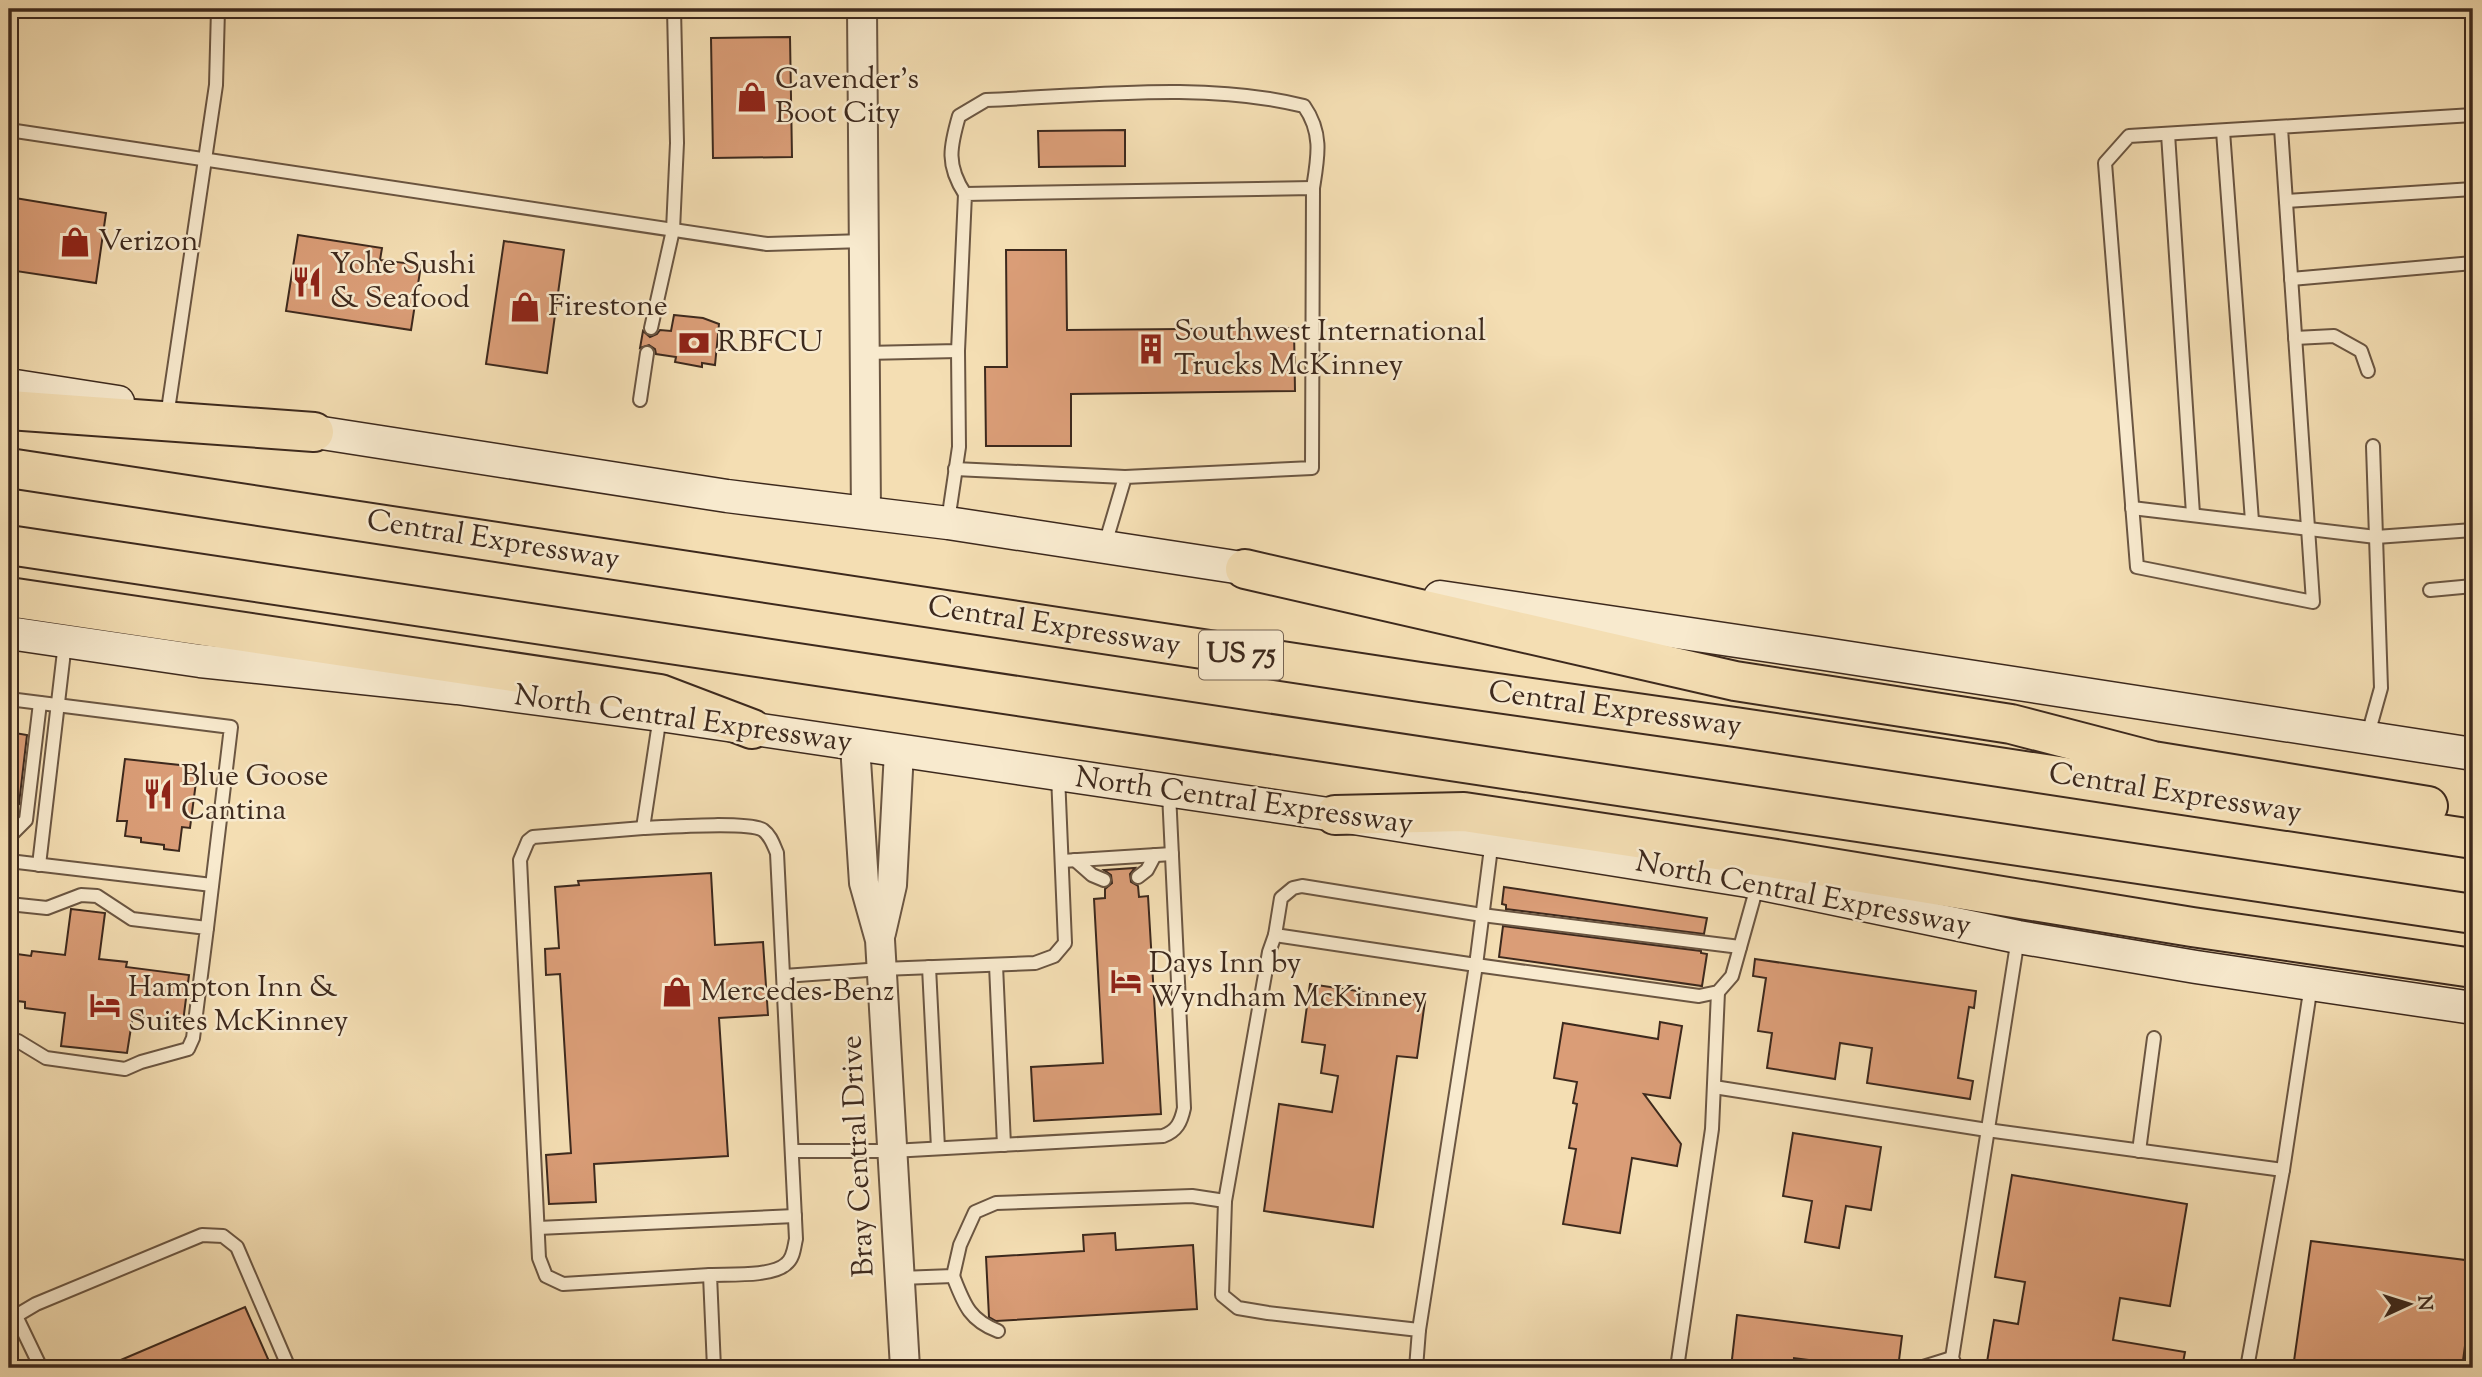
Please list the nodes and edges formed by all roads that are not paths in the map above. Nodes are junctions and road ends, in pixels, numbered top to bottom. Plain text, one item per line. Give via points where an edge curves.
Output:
1 (218, 9) edge
2 (674, 9) edge
3 (862, 9) edge
4 (2473, 114) edge
5 (2281, 128) junction
6 (9, 130) edge
7 (2222, 131) junction
8 (2168, 134) junction
9 (204, 159) junction
10 (1313, 188) junction
11 (2473, 189) edge
12 (965, 194) junction
13 (2286, 201) junction
14 (673, 230) junction
15 (864, 241) junction
16 (2473, 263) edge
17 (2291, 279) junction
18 (651, 328) dead end
19 (2295, 338) junction
20 (958, 351) junction
21 (647, 353) dead end
22 (865, 353) junction
23 (2368, 371) dead end
24 (9, 385) edge
25 (640, 400) dead end
26 (9, 410) edge
27 (168, 410) junction
28 (314, 432) junction
29 (2373, 446) dead end
30 (9, 468) edge
31 (955, 469) junction
32 (1125, 477) junction
33 (2132, 508) junction
34 (866, 513) junction
35 (2193, 514) junction
36 (2252, 521) junction
37 (948, 523) junction
38 (2309, 527) junction
39 (2473, 530) edge
40 (2376, 537) junction
41 (9, 545) edge
42 (1104, 548) junction
43 (1245, 569) junction
44 (2473, 586) edge
45 (2430, 590) dead end
46 (9, 597) edge
47 (9, 633) edge
48 (65, 642) junction
49 (9, 699) edge
50 (40, 703) junction
51 (58, 705) junction
52 (660, 715) junction
53 (752, 729) junction
54 (2367, 739) junction
55 (855, 745) junction
56 (899, 751) junction
57 (2473, 754) edge
58 (1058, 775) junction
59 (1169, 792) junction
60 (1335, 815) junction
61 (2473, 819) edge
62 (643, 828) junction
63 (11, 835) dead end
64 (1492, 839) junction
65 (2473, 839) edge
66 (1172, 854) junction
67 (1155, 855) junction
68 (9, 861) edge
69 (1068, 861) junction
70 (39, 865) junction
71 (1138, 877) dead end
72 (1104, 880) dead end
73 (1758, 883) junction
74 (212, 885) junction
75 (9, 904) edge
76 (2473, 914) edge
77 (1482, 915) junction
78 (207, 928) junction
79 (1275, 935) junction
80 (2018, 937) junction
81 (880, 940) junction
82 (1740, 947) junction
83 (996, 965) junction
84 (1476, 965) junction
85 (929, 967) junction
86 (2473, 968) edge
87 (882, 969) junction
88 (784, 976) junction
89 (2311, 984) junction
90 (1718, 992) junction
91 (2473, 1008) edge
92 (2154, 1038) dead end
93 (9, 1040) edge
94 (1714, 1087) junction
95 (1987, 1130) junction
96 (1004, 1145) junction
97 (938, 1148) junction
98 (793, 1151) junction
99 (892, 1151) junction
100 (2139, 1151) junction
101 (2283, 1170) junction
102 (1225, 1201) junction
103 (795, 1216) junction
104 (538, 1228) junction
105 (710, 1275) junction
106 (953, 1276) junction
107 (900, 1278) junction
108 (12, 1318) edge
109 (1419, 1329) junction
110 (998, 1331) dead end
111 (1954, 1363) edge
112 (41, 1368) edge
113 (289, 1368) edge
114 (714, 1368) edge
115 (905, 1368) edge
116 (1416, 1368) edge
117 (1677, 1368) edge
118 (1920, 1368) edge
119 (2247, 1368) edge

1 - 9 lane via 216,85
2 - 14 lane via 677,143
3 - 15 street
4 - 5 lane
5 - 7 lane
5 - 13 lane
6 - 9 lane
7 - 8 lane
7 - 36 lane
8 - 33 lane via 2129,136 2105,163
8 - 35 lane
9 - 14 lane
9 - 27 lane
10 - 12 lane
10 - 12 lane via 1318,156 1315,122 1304,106 1212,92 986,100 959,116 950,145 953,176
10 - 32 lane via 1312,468
11 - 13 lane
12 - 20 lane
13 - 17 lane
14 - 15 lane via 766,244
14 - 18 lane
15 - 22 street
16 - 17 lane
17 - 19 lane
19 - 23 lane via 2333,337 2361,351
19 - 38 lane
20 - 22 lane
20 - 31 lane
21 - 25 lane
22 - 34 street
24 - 27 main road
26 - 28 highway
27 - 28 main road
28 - 34 main road
29 - 40 lane
30 - 65 highway, Central Expressway / US 75
31 - 32 lane
31 - 37 lane
32 - 42 lane
33 - 35 lane
33 - 38 lane via 2137,567 2314,602
34 - 37 main road
35 - 36 lane
36 - 38 lane
37 - 42 main road
38 - 40 lane
39 - 40 lane
40 - 54 lane via 2381,688
41 - 76 highway, US 75
42 - 43 main road
43 - 54 main road
43 - 61 highway via 1735,681 2011,724 2152,761 2436,807
44 - 45 lane
46 - 53 highway via 660,694
47 - 48 main road, North Central Expressway
48 - 51 lane
48 - 52 main road, North Central Expressway
49 - 50 lane
50 - 51 lane
50 - 63 lane via 26,820
51 - 70 lane
51 - 74 lane via 231,727
52 - 53 main road, North Central Expressway
52 - 62 lane
53 - 55 main road, North Central Expressway
54 - 57 main road
55 - 56 main road, North Central Expressway
55 - 81 street, Bray Central Drive via 864,883
56 - 58 main road, North Central Expressway
56 - 81 street, Bray Central Drive via 892,886
58 - 59 main road, North Central Expressway
58 - 69 lane
59 - 60 main road, North Central Expressway
59 - 66 lane
60 - 64 main road, North Central Expressway
60 - 86 highway via 1464,812
62 - 88 lane via 744,826 761,829 770,837 777,853
62 - 104 lane via 533,838 522,850
64 - 73 main road, North Central Expressway
64 - 77 lane
66 - 67 lane
66 - 96 lane via 1181,1123 1163,1136
67 - 69 lane
67 - 71 lane
68 - 70 lane
69 - 72 lane
69 - 83 lane via 1065,943 1054,956 1035,963
70 - 74 lane
73 - 80 main road, North Central Expressway
73 - 82 lane
74 - 78 lane
75 - 78 lane via 47,908 81,895 97,896 132,919
77 - 79 lane via 1302,886 1281,898
77 - 82 lane
77 - 84 lane
78 - 93 lane via 188,1049 125,1069 46,1058
79 - 84 lane
79 - 102 lane
80 - 89 main road, North Central Expressway
80 - 95 lane
81 - 87 street, Bray Central Drive
82 - 90 lane via 1732,976
83 - 85 lane
83 - 96 lane
84 - 90 lane via 1699,996
84 - 109 lane
85 - 87 lane
85 - 97 lane
87 - 88 lane
87 - 99 street, Bray Central Drive
88 - 98 lane
89 - 91 main road, North Central Expressway
89 - 101 lane
90 - 94 lane
92 - 100 lane
94 - 95 lane
94 - 117 lane via 1712,1129
95 - 100 lane
95 - 111 lane
96 - 97 lane
97 - 99 lane
98 - 99 lane
98 - 103 lane
99 - 107 street, Bray Central Drive
100 - 101 lane
101 - 119 lane
102 - 106 lane via 1192,1196 996,1203 975,1212
102 - 109 lane via 1222,1295 1238,1308
103 - 104 lane
103 - 105 lane via 793,1254 787,1264 772,1271
104 - 105 lane via 542,1268 546,1276 563,1284
105 - 114 lane
106 - 107 lane
106 - 110 lane via 980,1324
107 - 115 street, Bray Central Drive
108 - 112 lane
108 - 113 lane via 202,1235 223,1236 237,1247
109 - 116 lane
111 - 118 lane

